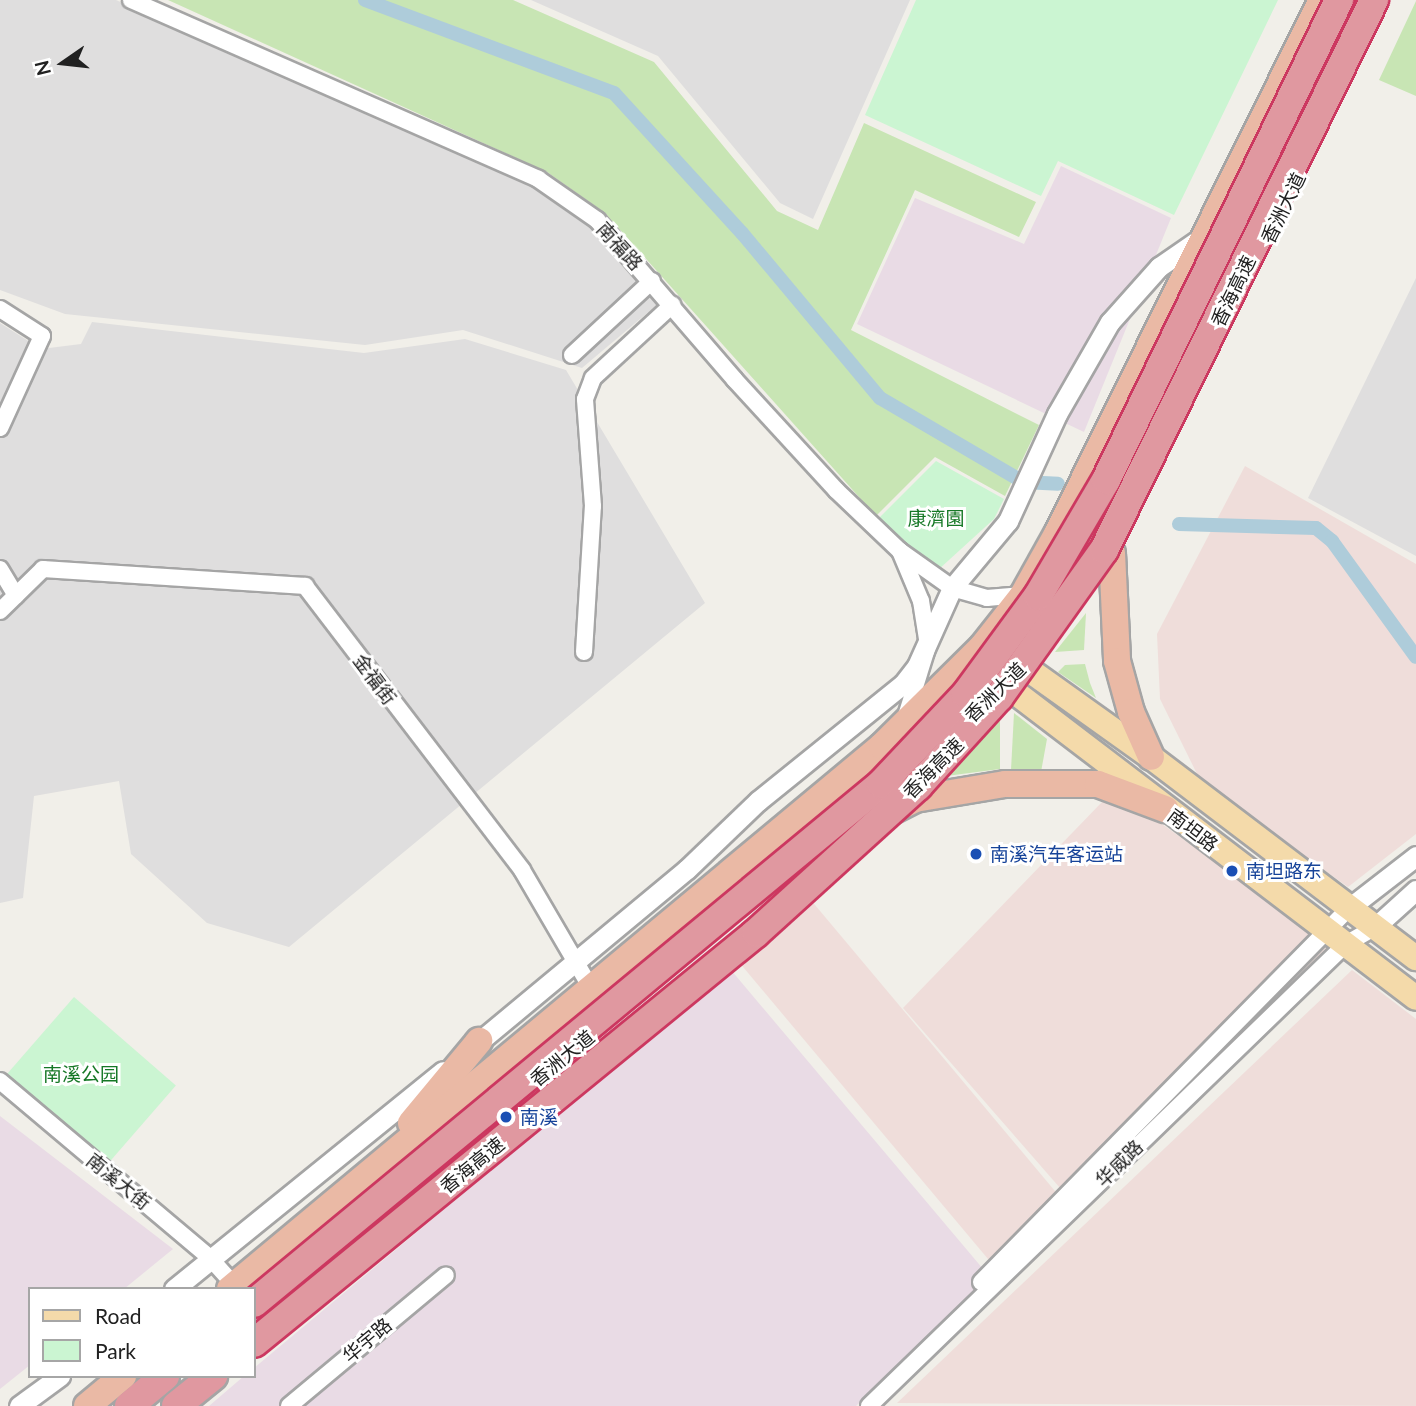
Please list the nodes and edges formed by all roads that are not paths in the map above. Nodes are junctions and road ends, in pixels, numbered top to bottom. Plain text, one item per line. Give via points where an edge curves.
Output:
1 (131, 0) edge
2 (1322, 0) edge
3 (1339, 0) edge
4 (1374, 0) edge
5 (1386, 0) edge
6 (155, 5) edge
7 (1291, 61) junction
8 (1342, 89) junction
9 (1204, 236) junction
10 (652, 281) junction
11 (672, 305) junction
12 (0, 309) edge
13 (572, 355) dead end
14 (0, 428) edge
15 (900, 551) junction
16 (1112, 553) junction
17 (0, 569) edge
18 (952, 588) junction
19 (1023, 595) junction
20 (16, 596) junction
21 (0, 611) edge
22 (928, 645) junction
23 (979, 650) junction
24 (584, 652) dead end
25 (1023, 665) junction
26 (1004, 684) junction
27 (903, 726) junction
28 (1152, 757) junction
29 (1165, 809) junction
30 (814, 851) junction
31 (1416, 856) edge
32 (1416, 890) edge
33 (1349, 908) junction
34 (1376, 927) junction
35 (1336, 937) junction
36 (1416, 958) edge
37 (574, 964) junction
38 (592, 988) junction
39 (1416, 998) edge
40 (480, 1041) junction
41 (0, 1081) edge
42 (368, 1174) junction
43 (211, 1258) junction
44 (446, 1275) dead end
45 (176, 1287) edge
46 (235, 1287) edge
47 (244, 1287) edge
48 (245, 1287) edge
49 (256, 1310) edge
50 (935, 1329) dead end
51 (256, 1341) edge
52 (57, 1378) edge
53 (121, 1378) edge
54 (163, 1378) edge
55 (174, 1378) edge
56 (211, 1378) edge
57 (19, 1406) edge
58 (87, 1406) edge
59 (129, 1406) edge
60 (139, 1406) edge
61 (176, 1406) edge
62 (289, 1406) edge
63 (869, 1406) edge

1 - 6 street, 南福路
2 - 7 highway, 香洲大道
3 - 48 highway, 香海高速, bridge via 1106,480 1038,596 966,694 881,784
4 - 51 highway, 香海高速, bridge via 1104,551 999,697 926,778 756,933
5 - 8 highway, 香洲大道
6 - 10 street, 南福路 via 538,179 597,220
7 - 8 highway
7 - 9 highway, 香洲大道
8 - 16 highway, 香洲大道
9 - 18 street via 1159,267 1123,305 1057,415 1014,508
9 - 19 highway, 香洲大道
10 - 11 street, 南福路
10 - 13 street
11 - 15 street, 南福路 via 836,490
11 - 24 street via 593,378 585,399 593,506
12 - 14 street via 42,336
15 - 18 street, 南福路
15 - 22 street via 921,601
16 - 25 highway, 香洲大道
16 - 28 highway via 1117,661 1131,712
17 - 20 street
18 - 19 street, 南福路 via 987,598
18 - 22 street
19 - 23 highway, 香洲大道
20 - 21 street
20 - 37 street, 金福街 via 43,569 305,586 522,870
22 - 27 street
22 - 37 street via 917,666 882,705 758,801 719,841
23 - 25 main road
23 - 26 main road, 南坦路
23 - 27 highway, 香洲大道
25 - 26 highway, 香洲大道
25 - 28 main road
26 - 29 main road, 南坦路
26 - 30 highway, 香洲大道 via 887,792
27 - 38 highway, 香洲大道
28 - 33 main road
29 - 30 highway via 1098,784 1005,784 915,799
29 - 35 main road, 南坦路
30 - 49 highway, 香洲大道
31 - 33 street
32 - 34 street
33 - 34 main road
33 - 35 street
34 - 35 street, 华威路
34 - 36 main road
35 - 39 main road, 南坦路
35 - 50 street
35 - 63 street, 华威路
37 - 38 street, 金福街
37 - 40 street
38 - 42 highway, 香洲大道
40 - 42 highway
40 - 43 street
41 - 43 street, 南溪大街
42 - 47 highway, 香洲大道
43 - 45 street
43 - 46 street, 南溪大街
44 - 62 street, 华宇路
52 - 57 street
53 - 58 highway
54 - 59 highway
55 - 60 highway
56 - 61 highway

